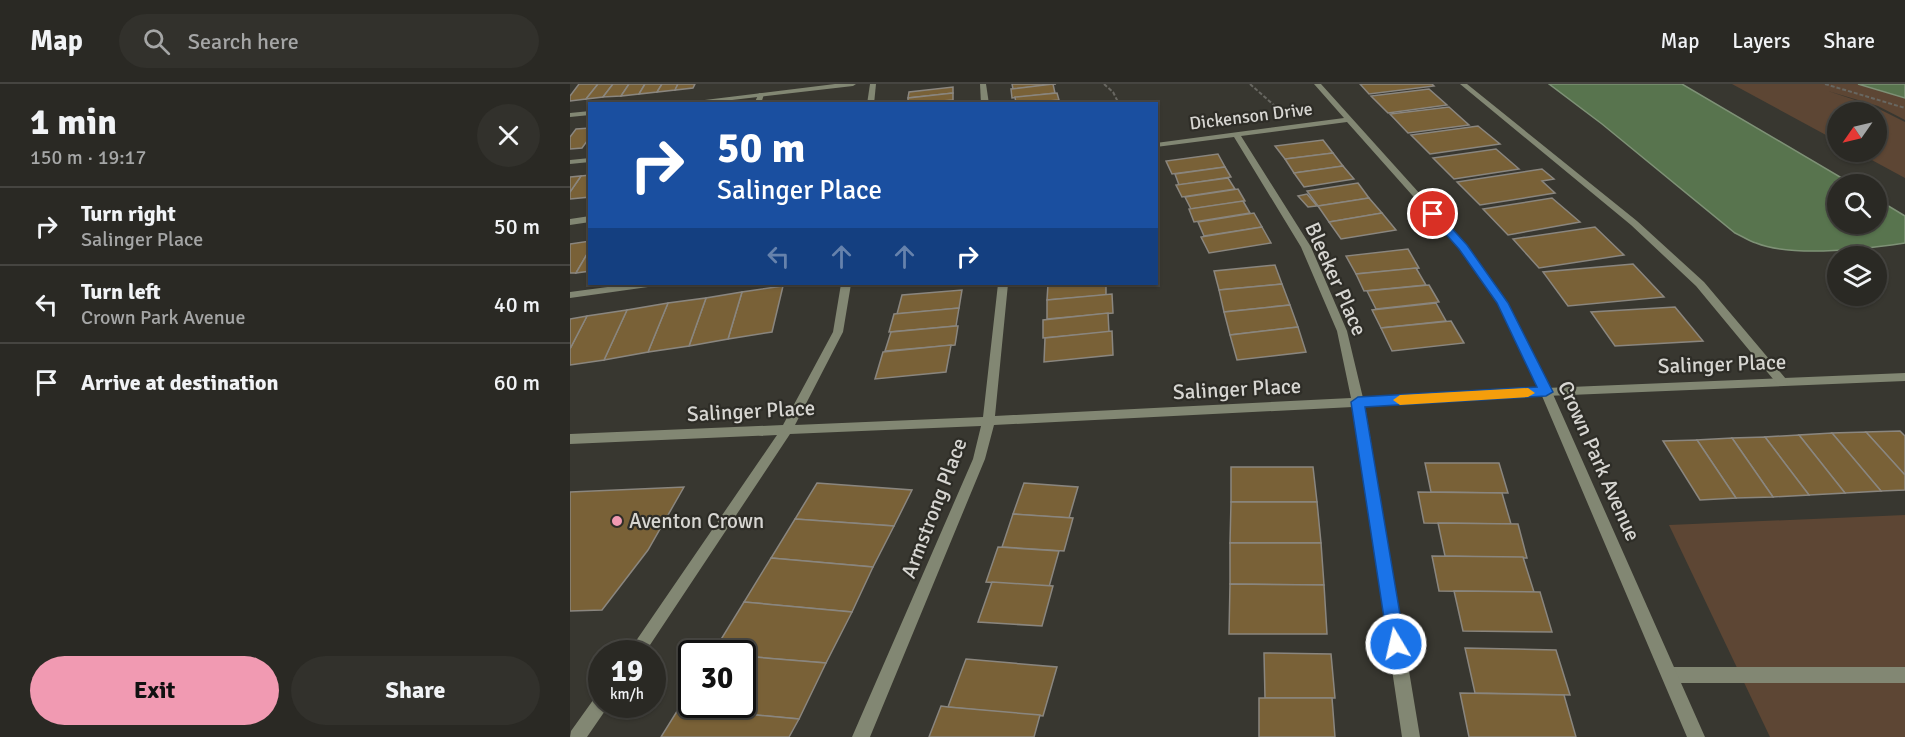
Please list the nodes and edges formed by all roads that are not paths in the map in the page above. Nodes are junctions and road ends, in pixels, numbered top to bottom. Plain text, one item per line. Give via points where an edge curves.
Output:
1 (853, 84) edge
2 (873, 84) edge
3 (983, 84) edge
4 (1317, 84) edge
5 (1462, 84) edge
6 (761, 94) junction
7 (692, 102) edge
8 (758, 102) edge
9 (870, 102) edge
10 (985, 102) edge
11 (588, 113) edge
12 (570, 115) edge
13 (1349, 120) junction
14 (1236, 135) junction
15 (1158, 146) edge
16 (588, 160) edge
17 (570, 162) edge
18 (588, 219) edge
19 (570, 222) edge
20 (641, 285) edge
21 (846, 285) edge
22 (1003, 285) edge
23 (570, 295) edge
24 (1905, 377) edge
25 (1782, 381) junction
26 (1546, 392) junction
27 (1358, 402) junction
28 (989, 420) junction
29 (787, 429) junction
30 (570, 439) edge
31 (644, 640) edge
32 (1670, 675) junction
33 (1905, 675) edge
34 (591, 718) edge
35 (577, 737) edge
36 (861, 737) edge
37 (1411, 737) edge
38 (1696, 737) edge

1 - 6 street
2 - 9 street
3 - 10 street
4 - 13 street, Crown Park Avenue
5 - 25 street via 1634,223 1700,284
6 - 7 street
6 - 8 street
11 - 12 street
13 - 14 street, Dickenson Drive
13 - 26 street, Crown Park Avenue via 1463,247 1503,303
14 - 15 street, Dickenson Drive
14 - 27 street, Bleeker Place via 1306,247 1342,331
16 - 17 street
18 - 19 street
20 - 23 street
21 - 29 street via 838,332
22 - 28 street, Armstrong Place
24 - 25 street, Salinger Place
25 - 26 street, Salinger Place
26 - 27 street, Salinger Place
26 - 32 street, Crown Park Avenue
27 - 28 street, Salinger Place
27 - 37 street, Bleeker Place
28 - 29 street, Salinger Place
28 - 36 street, Armstrong Place via 979,459
29 - 30 street, Salinger Place
29 - 31 street
32 - 33 street
32 - 38 street, Crown Park Avenue
34 - 35 street

